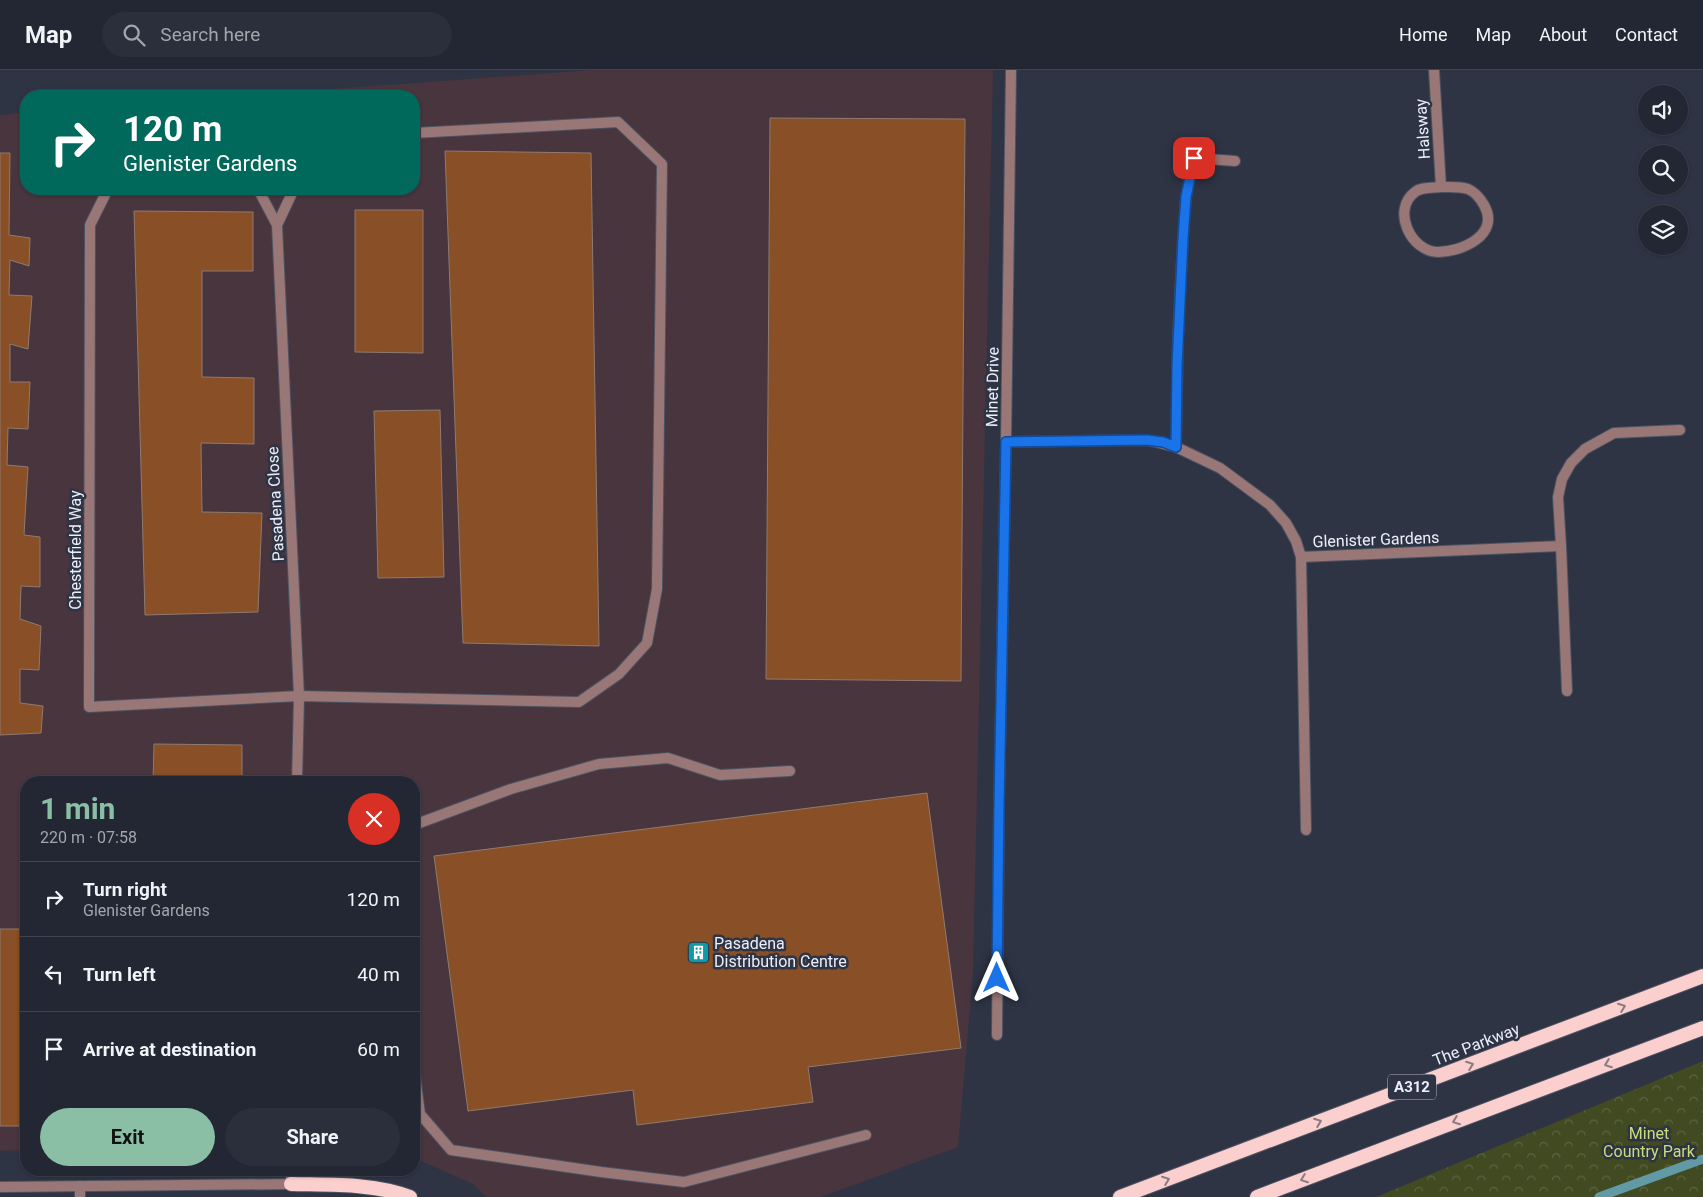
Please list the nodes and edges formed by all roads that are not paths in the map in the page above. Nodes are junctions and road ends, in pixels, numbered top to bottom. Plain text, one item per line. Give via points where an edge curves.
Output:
1 (1011, 70) edge
2 (1434, 70) edge
3 (420, 133) edge
4 (1235, 161) dead end
5 (1441, 187) junction
6 (105, 195) edge
7 (261, 195) edge
8 (291, 195) edge
9 (277, 225) junction
10 (1680, 430) dead end
11 (1006, 442) junction
12 (1176, 447) junction
13 (1561, 546) junction
14 (1302, 557) junction
15 (1567, 691) dead end
16 (299, 696) junction
17 (790, 771) dead end
18 (297, 776) edge
19 (420, 823) edge
20 (1306, 830) dead end
21 (1703, 976) edge
22 (1703, 1028) edge
23 (997, 1035) dead end
24 (420, 1114) edge
25 (866, 1135) dead end
26 (291, 1177) edge
27 (80, 1186) junction
28 (0, 1187) edge
29 (80, 1197) edge
30 (410, 1197) edge
31 (1120, 1197) edge
32 (1257, 1197) edge

1 - 11 street, Minet Drive
2 - 5 street, Halsway
3 - 16 street via 618,122 662,164 658,588 647,643 619,674 580,702
4 - 12 street via 1194,158 1186,197 1183,238
5 - 5 street via 1457,187 1474,193 1485,206 1488,221 1485,230 1473,242 1459,249 1435,252 1419,245 1409,234 1404,214 1415,192
6 - 16 street, Chesterfield Way via 90,225 90,707
7 - 9 street
8 - 9 street
9 - 16 street, Pasadena Close
10 - 13 street via 1614,433 1585,449 1562,479 1558,496
11 - 12 street, Glenister Gardens via 1147,440
11 - 23 street, Minet Drive
12 - 14 street, Glenister Gardens via 1220,468 1270,505 1286,523
13 - 14 street, Glenister Gardens
13 - 15 street
14 - 20 street
16 - 18 street, Pasadena Close
17 - 19 street via 720,775 668,758 599,764 511,790
31 -> 21 highway, The Parkway / A312
22 -> 32 highway
24 - 25 street via 451,1150 684,1182
26 - 27 street
26 - 30 highway via 396,1192
27 - 28 street
27 - 29 street

